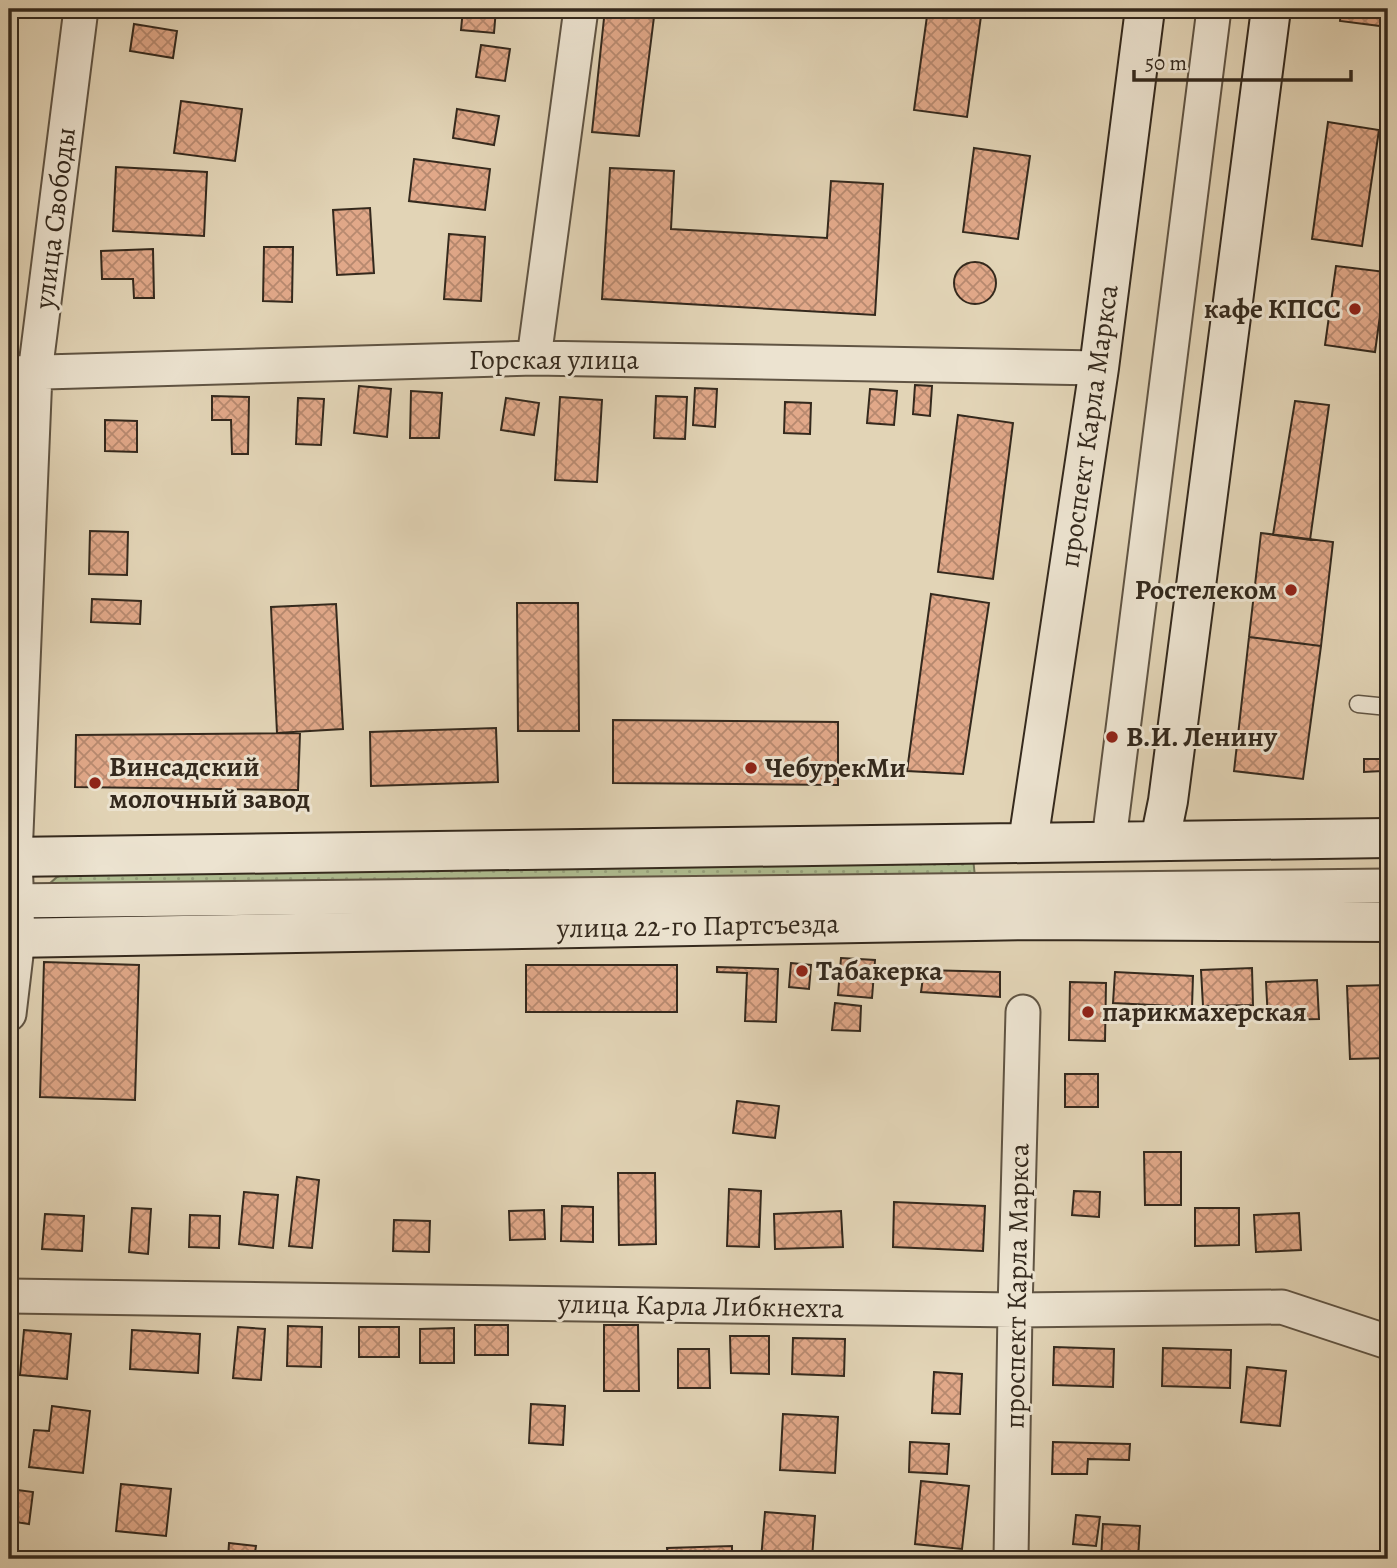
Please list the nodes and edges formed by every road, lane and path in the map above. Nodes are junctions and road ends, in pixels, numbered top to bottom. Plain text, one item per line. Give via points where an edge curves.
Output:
1 (81, 9) edge
2 (581, 9) edge
3 (1144, 9) edge
4 (1214, 9) edge
5 (1271, 9) edge
6 (534, 358) junction
7 (1099, 368) junction
8 (22, 373) edge
9 (1359, 704) dead end
10 (1388, 707) edge
11 (1388, 838) edge
12 (1109, 840) junction
13 (1160, 840) junction
14 (1028, 842) junction
15 (12, 857) edge
16 (1388, 886) edge
17 (13, 919) edge
18 (1388, 922) edge
19 (1023, 1012) dead end
20 (9, 1014) edge
21 (9, 1296) edge
22 (1016, 1310) junction
23 (1388, 1342) edge
24 (1012, 1559) edge

1 - 8 street, улица Свободы
2 - 6 street
3 - 7 main road, проспект Карла Маркса
4 - 12 street
5 - 13 main road
6 - 7 street, Горская улица
6 - 8 street, Горская улица
7 - 14 main road, проспект Карла Маркса
8 - 15 street, улица Свободы
9 - 10 lane
11 - 13 main road
12 - 13 main road
12 - 14 main road
14 - 15 main road
15 - 17 street, улица Свободы
16 - 17 street
17 - 18 main road, улица 22-го Партсъезда
17 - 20 street, улица Свободы via 16,958
19 - 22 street, проспект Карла Маркса
21 - 22 street, улица Карла Либкнехта
22 - 23 street, улица Карла Либкнехта via 1282,1307
22 - 24 street, проспект Карла Маркса

